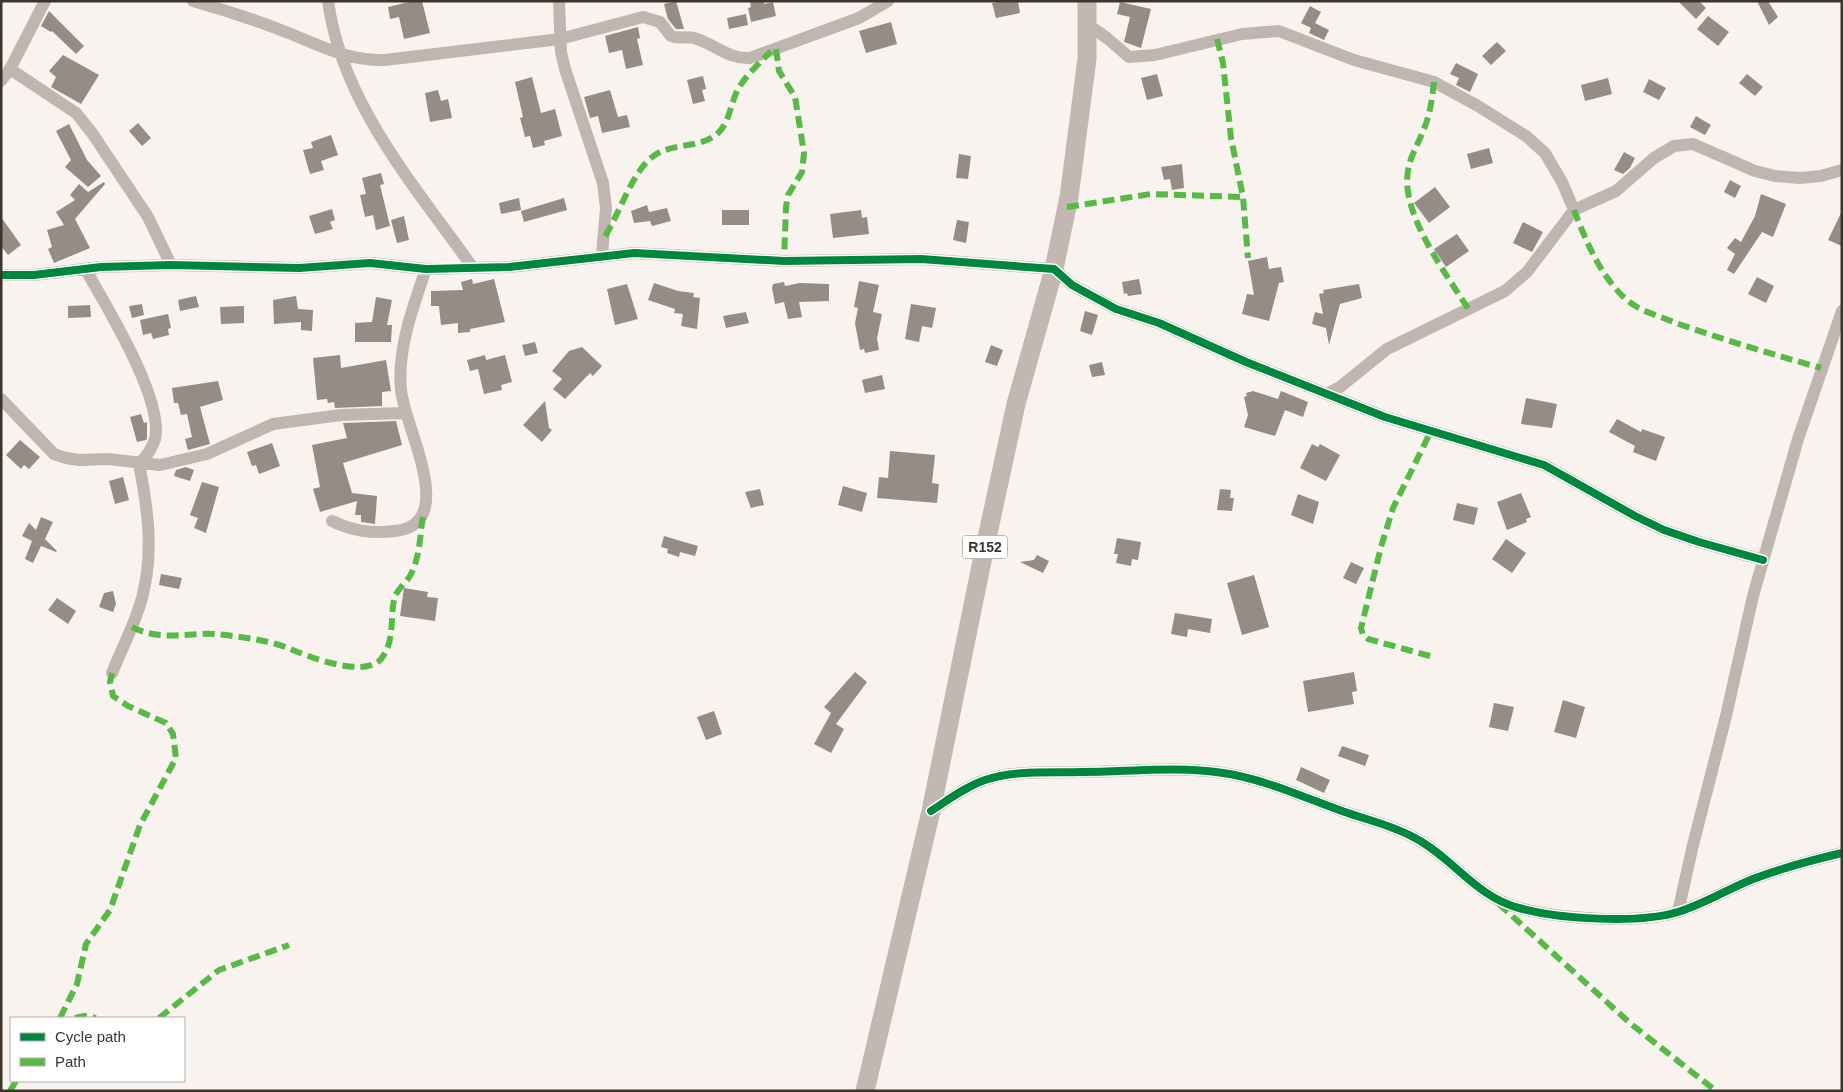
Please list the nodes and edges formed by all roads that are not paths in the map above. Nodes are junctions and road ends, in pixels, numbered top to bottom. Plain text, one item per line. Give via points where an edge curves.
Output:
1 (45, 1) edge
2 (193, 1) edge
3 (328, 1) edge
4 (559, 1) edge
5 (888, 1) edge
6 (1087, 1) edge
7 (331, 24) junction
8 (1087, 24) junction
9 (560, 39) junction
10 (314, 43) junction
11 (340, 55) junction
12 (10, 69) junction
13 (1, 81) edge
14 (1842, 170) edge
15 (1574, 210) junction
16 (602, 255) junction
17 (172, 265) junction
18 (473, 268) junction
19 (426, 269) junction
20 (1054, 269) junction
21 (86, 270) junction
22 (1, 274) edge
23 (1842, 310) edge
24 (1327, 394) junction
25 (1, 399) edge
26 (405, 412) junction
27 (138, 464) junction
28 (332, 521) dead end
29 (1763, 560) junction
30 (112, 673) dead end
31 (931, 812) junction
32 (1842, 853) edge
33 (1678, 912) junction
34 (865, 1091) edge

1 - 12 street
2 - 10 street
3 - 7 street
4 - 9 street
5 - 9 street via 859,18 750,58 739,59 696,39 671,36 660,22 643,17
6 - 8 main road, R152
7 - 10 street via 327,34
7 - 11 street
8 - 15 street via 1129,57 1155,55 1242,34 1279,31 1354,60 1434,82 1526,136 1545,153
8 - 20 main road, R152 via 1087,59 1070,197
9 - 11 street via 385,60 365,61
9 - 16 street via 565,69 603,183 606,208
10 - 11 street
11 - 18 street via 374,126
12 - 13 street
12 - 17 street via 76,113 148,218
14 - 15 street via 1807,178 1775,176 1755,171 1693,144 1674,146 1654,158 1616,191
15 - 24 street via 1527,272 1505,291 1387,349
16 - 18 street via 533,265
16 - 20 street via 634,253 784,261 921,259
17 - 19 street via 299,268 370,263
17 - 21 street
18 - 19 street
19 - 26 street via 404,343 401,390
20 - 24 street via 1072,285 1116,309 1159,323
20 - 31 main road, R152 via 1016,404
21 - 22 street via 34,276
21 - 27 street via 151,400 155,438 146,457
23 - 29 street via 1803,422
24 - 29 street via 1384,416 1544,465 1664,530
25 - 27 street via 54,454 66,458 122,460
26 - 27 street via 341,415 273,424 186,460 160,466
26 - 28 street via 426,490 423,516 414,526 388,532 362,532
27 - 30 street via 149,522 147,562 142,597
29 - 33 street
31 - 33 street via 968,787 988,779 1020,774 1221,772 1294,792 1416,838 1493,899 1519,908 1618,919 1640,919
31 - 34 main road, R152
32 - 33 street via 1753,879

